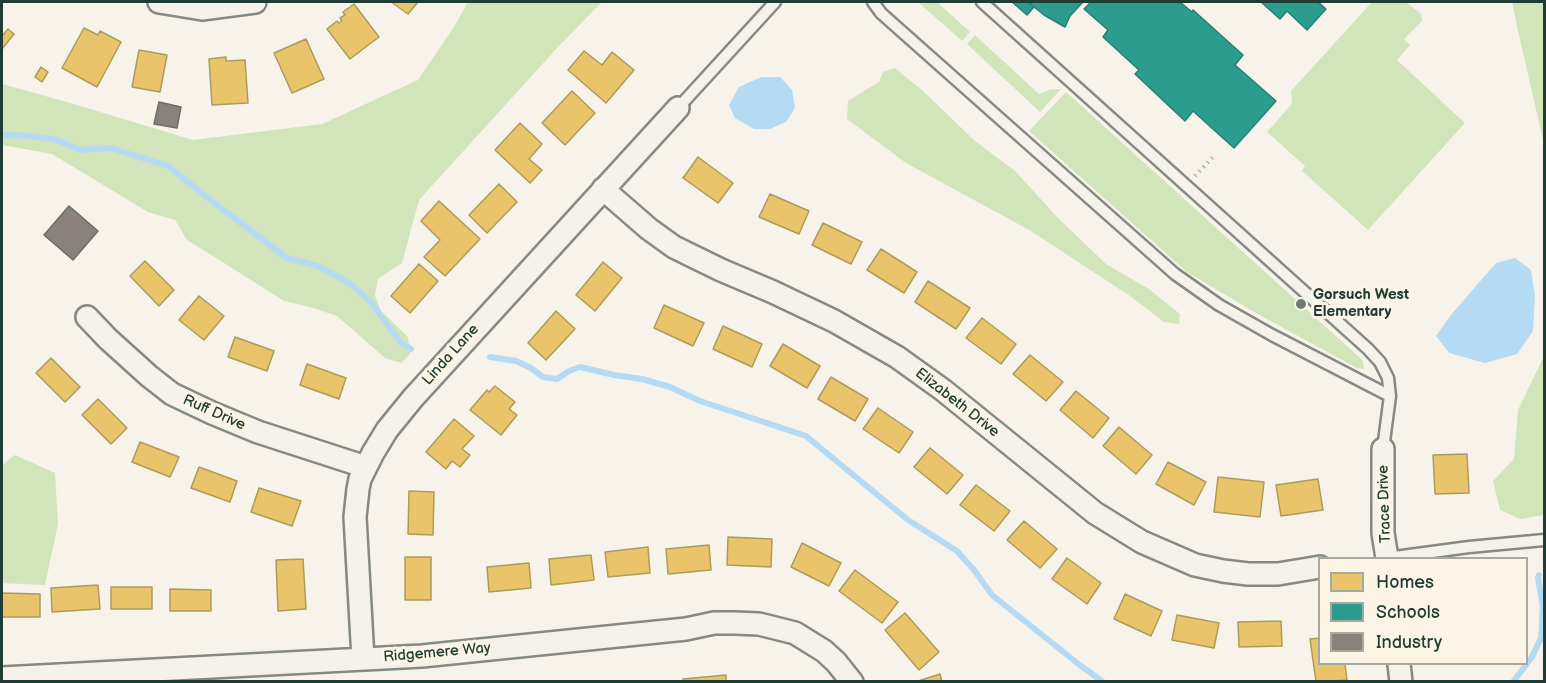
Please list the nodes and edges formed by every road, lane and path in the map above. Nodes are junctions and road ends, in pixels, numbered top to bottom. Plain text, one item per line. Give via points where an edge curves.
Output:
1 (159, 2) edge
2 (255, 2) edge
3 (775, 2) edge
4 (873, 2) edge
5 (982, 2) edge
6 (678, 108) joint
7 (1214, 156) dead end
8 (1195, 176) dead end
9 (603, 189) junction
10 (87, 317) dead end
11 (1390, 396) junction
12 (1383, 448) joint
13 (366, 467) junction
14 (1545, 540) edge
15 (1385, 557) edge
16 (1393, 557) edge
17 (1318, 567) edge
18 (363, 659) junction
19 (1399, 665) edge
20 (201, 675) edge
21 (2, 678) edge
22 (852, 681) edge
23 (1401, 681) edge

1 - 2 street via 202,9
3 - 6 lane
4 - 11 lane via 1176,274 1219,305
5 - 11 lane via 1368,349 1388,378
6 - 9 street, Linda Lane
7 - 8 path
9 - 13 street, Linda Lane via 413,398 387,430
9 - 17 street, Elizabeth Drive via 674,247 834,321 897,357 1095,513 1142,542 1195,565 1223,571 1278,574
10 - 13 street, Ruff Drive via 172,394 258,432
11 - 12 lane
12 - 15 street, Trace Drive
13 - 18 street, Linda Lane via 358,489 355,517
14 - 16 lane
18 - 20 street, Ridgemere Way
18 - 22 street, Ridgemere Way via 686,629 714,623 759,624 789,631 813,643
19 - 23 street
20 - 21 street, Ridgemere Way

